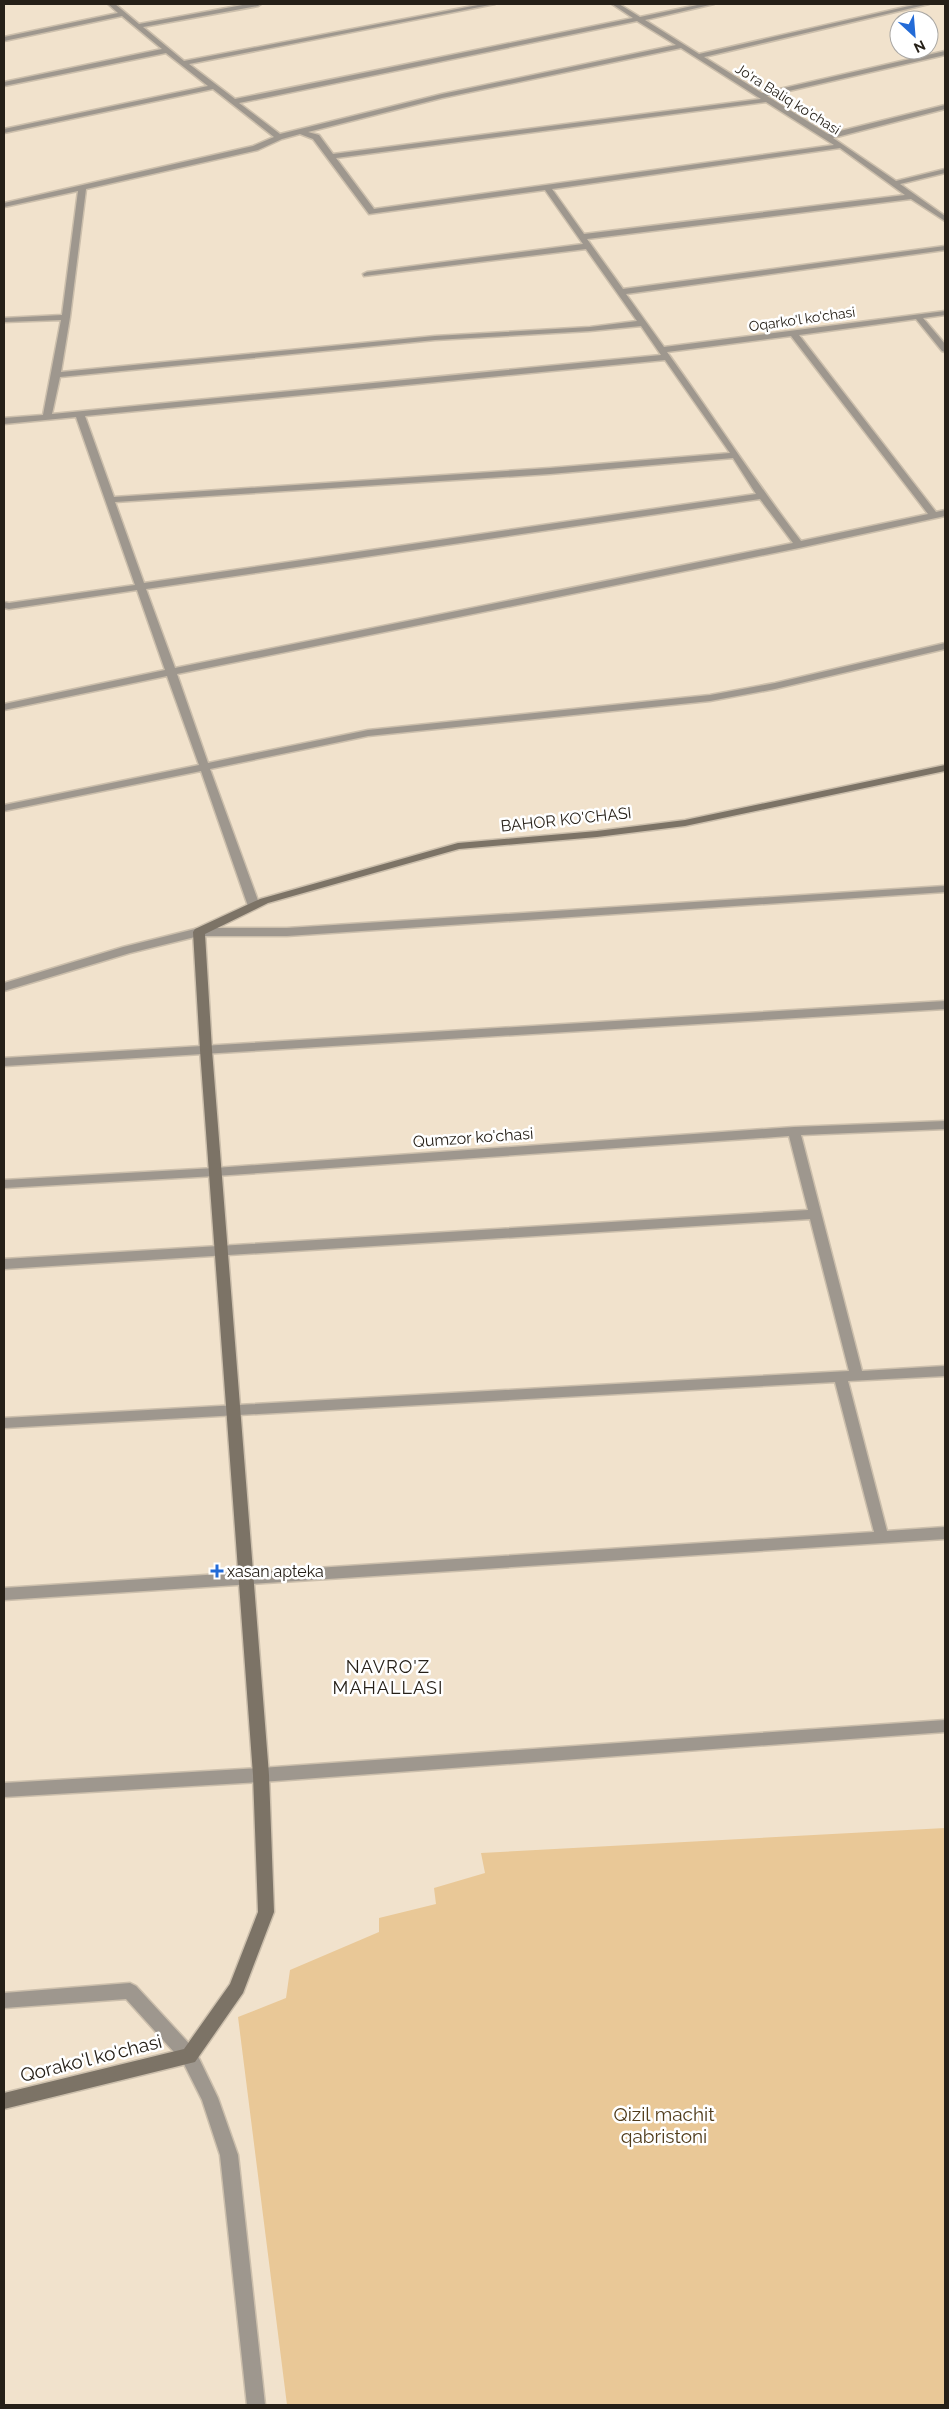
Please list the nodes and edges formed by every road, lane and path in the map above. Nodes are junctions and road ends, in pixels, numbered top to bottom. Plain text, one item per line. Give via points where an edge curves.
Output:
1 (112, 4) edge
2 (258, 4) edge
3 (492, 4) edge
4 (615, 4) edge
5 (711, 4) edge
6 (926, 4) edge
7 (124, 14) junction
8 (638, 19) junction
9 (139, 26) junction
10 (4, 39) edge
11 (681, 46) junction
12 (168, 50) junction
13 (945, 53) edge
14 (697, 56) junction
15 (183, 63) junction
16 (4, 84) edge
17 (214, 87) junction
18 (763, 98) junction
19 (232, 102) junction
20 (945, 107) edge
21 (4, 131) edge
22 (301, 132) junction
23 (280, 137) junction
24 (826, 137) junction
25 (840, 146) junction
26 (330, 157) junction
27 (945, 171) edge
28 (896, 183) junction
29 (547, 187) junction
30 (82, 188) junction
31 (913, 196) junction
32 (4, 205) edge
33 (945, 219) edge
34 (583, 237) junction
35 (588, 246) junction
36 (945, 248) edge
37 (366, 274) dead end
38 (621, 292) junction
39 (945, 313) edge
40 (66, 317) junction
41 (918, 317) junction
42 (4, 320) edge
43 (644, 323) junction
44 (794, 334) junction
45 (945, 349) edge
46 (665, 353) junction
47 (57, 375) junction
48 (80, 415) junction
49 (47, 418) junction
50 (4, 421) edge
51 (736, 454) junction
52 (762, 496) junction
53 (109, 500) junction
54 (945, 512) edge
55 (933, 515) junction
56 (799, 545) junction
57 (140, 587) junction
58 (4, 605) edge
59 (945, 646) edge
60 (171, 671) junction
61 (4, 707) edge
62 (205, 768) junction
63 (945, 768) edge
64 (4, 808) edge
65 (945, 889) edge
66 (254, 906) junction
67 (199, 932) junction
68 (4, 987) edge
69 (945, 1005) edge
70 (206, 1050) junction
71 (4, 1062) edge
72 (945, 1125) edge
73 (794, 1131) junction
74 (215, 1172) junction
75 (4, 1184) edge
76 (816, 1214) junction
77 (221, 1252) junction
78 (4, 1264) edge
79 (945, 1371) edge
80 (840, 1376) junction
81 (857, 1376) junction
82 (233, 1409) junction
83 (4, 1422) edge
84 (945, 1533) edge
85 (882, 1537) junction
86 (246, 1578) junction
87 (4, 1594) edge
88 (945, 1726) edge
89 (261, 1775) junction
90 (4, 1790) edge
91 (4, 2001) edge
92 (189, 2056) junction
93 (4, 2101) edge
94 (256, 2405) edge

1 - 7 street
2 - 9 street
3 - 15 street
4 - 8 street, Jo'ra Baliq ko'chasi
5 - 8 street
6 - 14 street
7 - 9 street
7 - 10 street
8 - 11 street, Jo'ra Baliq ko'chasi
8 - 19 street
9 - 12 street
11 - 14 street, Jo'ra Baliq ko'chasi
11 - 22 street via 442,96
12 - 15 street
12 - 16 street
13 - 18 street
14 - 18 street, Jo'ra Baliq ko'chasi
15 - 17 street
17 - 19 street
17 - 21 street
18 - 24 street, Jo'ra Baliq ko'chasi
18 - 26 street
19 - 23 street
20 - 24 street
22 - 23 street
22 - 26 street via 316,137
23 - 30 street via 255,148
24 - 25 street, Jo'ra Baliq ko'chasi
25 - 28 street, Jo'ra Baliq ko'chasi
25 - 29 street
26 - 29 street via 372,212
27 - 28 street
28 - 31 street, Jo'ra Baliq ko'chasi
29 - 34 street
30 - 32 street
30 - 40 street
31 - 33 street, Jo'ra Baliq ko'chasi
31 - 34 street
34 - 35 street
35 - 37 street
35 - 38 street
36 - 38 street
38 - 43 street
39 - 41 street, Oqarko'l ko'chasi
40 - 42 street
40 - 47 street
41 - 44 street, Oqarko'l ko'chasi
41 - 45 street
43 - 46 street
43 - 47 street via 435,338
44 - 46 street, Oqarko'l ko'chasi
44 - 55 street
46 - 48 street, Oqarko'l ko'chasi
46 - 51 street
47 - 49 street
48 - 49 street, Oqarko'l ko'chasi
48 - 53 street
49 - 50 street, Oqarko'l ko'chasi
51 - 52 street
51 - 53 street via 550,471
52 - 56 street
52 - 57 street
53 - 57 street
54 - 55 street
55 - 56 street
56 - 60 street
57 - 58 street
57 - 60 street
59 - 62 street via 710,698 368,734
60 - 61 street
60 - 62 street
62 - 64 street
62 - 66 street
63 - 66 street, BAHOR KO'CHASI via 685,823 458,846
65 - 67 street via 287,932
66 - 67 street, BAHOR KO'CHASI
67 - 68 street
67 - 70 street
69 - 70 street
70 - 71 street
70 - 74 street
72 - 73 street, Qumzor ko'chasi
73 - 74 street, Qumzor ko'chasi
73 - 76 street
74 - 75 street, Qumzor ko'chasi
74 - 77 street
76 - 77 street
76 - 81 street
77 - 78 street
77 - 82 street
79 - 81 street
80 - 81 street
80 - 82 street
80 - 85 street
82 - 83 street
82 - 86 street
84 - 85 street
85 - 86 street
86 - 87 street
86 - 89 street
88 - 89 street
89 - 90 street
89 - 92 street via 266,1912 237,1988
91 - 92 street via 130,1991
92 - 93 street, Qorako'l ko'chasi
92 - 94 street via 210,2098 228,2155

